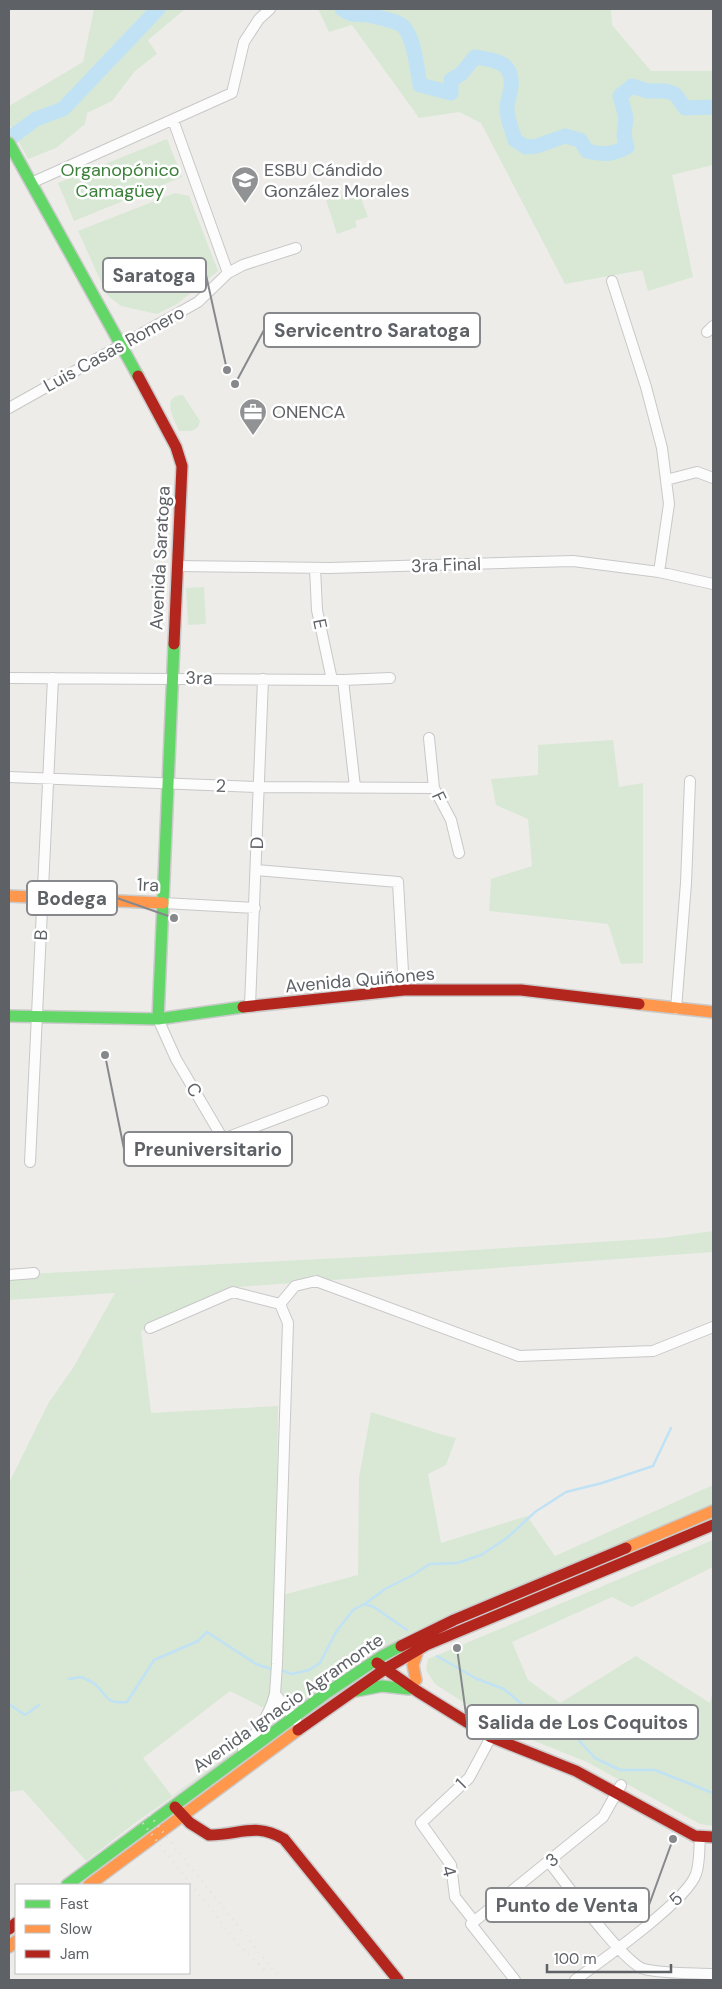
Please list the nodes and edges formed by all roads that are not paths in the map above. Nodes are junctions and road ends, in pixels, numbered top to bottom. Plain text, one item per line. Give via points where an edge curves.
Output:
1 (270, 9) edge
2 (172, 120) junction
3 (9, 143) edge
4 (31, 183) junction
5 (296, 248) dead end
6 (228, 273) junction
7 (612, 281) dead end
8 (120, 345) junction
9 (9, 408) edge
10 (713, 478) edge
11 (666, 480) junction
12 (177, 566) junction
13 (314, 568) junction
14 (659, 572) junction
15 (713, 584) edge
16 (9, 678) edge
17 (53, 678) junction
18 (172, 678) junction
19 (390, 678) dead end
20 (263, 679) junction
21 (337, 680) junction
22 (429, 738) dead end
23 (9, 777) edge
24 (48, 779) junction
25 (690, 780) dead end
26 (168, 784) junction
27 (258, 787) junction
28 (354, 788) junction
29 (434, 788) junction
30 (459, 853) dead end
31 (256, 870) junction
32 (9, 896) edge
33 (43, 898) junction
34 (163, 903) junction
35 (255, 908) junction
36 (404, 990) junction
37 (250, 1006) junction
38 (676, 1009) junction
39 (713, 1012) edge
40 (9, 1016) edge
41 (37, 1017) junction
42 (158, 1019) junction
43 (323, 1101) dead end
44 (223, 1139) junction
45 (233, 1160) dead end
46 (30, 1162) dead end
47 (34, 1273) dead end
48 (9, 1275) edge
49 (280, 1304) junction
50 (713, 1327) edge
51 (150, 1328) dead end
52 (713, 1511) edge
53 (713, 1525) edge
54 (418, 1650) junction
55 (378, 1659) junction
56 (389, 1667) junction
57 (417, 1686) junction
58 (349, 1693) junction
59 (275, 1694) junction
60 (293, 1717) junction
61 (301, 1727) junction
62 (492, 1737) junction
63 (231, 1763) junction
64 (619, 1789) junction
65 (174, 1805) junction
66 (182, 1814) junction
67 (421, 1823) joint
68 (700, 1836) junction
69 (713, 1837) edge
70 (549, 1862) junction
71 (68, 1884) edge
72 (90, 1884) edge
73 (472, 1923) junction
74 (618, 1948) junction
75 (709, 1976) edge
76 (398, 1980) edge
77 (515, 1980) edge
78 (575, 1980) edge

1 - 2 street via 244,42 232,93
2 - 4 street
2 - 6 street
3 - 4 main road, Avenida Saratoga
4 - 8 main road, Avenida Saratoga
5 - 6 street, Luis Casas Romero
6 - 8 street, Luis Casas Romero via 198,302
7 - 11 street via 646,387 662,448
8 - 9 street, Luis Casas Romero
8 - 12 main road, Avenida Saratoga via 176,447 182,466
10 - 11 street via 697,472
11 - 14 street via 669,504
12 - 13 street, 3ra Final
12 - 18 main road, Avenida Saratoga
13 - 14 street, 3ra Final via 573,561
13 - 21 street, E via 317,610
14 - 15 street, 3ra Final
16 - 17 street, 3ra
17 - 18 street, 3ra
17 - 24 street, B
18 - 20 street, 3ra
18 - 26 main road, Avenida Saratoga
19 - 21 street, 3ra
20 - 21 street, 3ra
20 - 27 street, D
21 - 28 street, E
22 - 29 street, F
23 - 24 street, 2
24 - 26 street, 2
24 - 33 street, B
25 - 38 street
26 - 27 street, 2
26 - 34 main road, Avenida Saratoga
27 - 28 street, 2
27 - 31 street, D
28 - 29 street, 2
29 - 30 street, F via 451,820
31 - 35 street, D
31 - 36 street via 398,882
32 - 33 main road, 1ra
33 - 34 main road, 1ra
33 - 41 street, B
34 - 35 street, 1ra
34 - 42 main road, Avenida Saratoga
35 - 37 street, D
36 - 37 main road, Avenida Quiñones
36 - 38 main road, Avenida Quiñones via 521,990
37 - 42 main road, Avenida Quiñones
38 - 39 main road, Avenida Quiñones
40 - 41 main road, Avenida Quiñones
41 - 42 main road, Avenida Quiñones
41 - 46 street, B
42 - 44 street, C via 176,1059
43 - 44 street
44 - 45 street, C
47 - 48 street
49 - 50 street via 295,1286 316,1281 519,1356 653,1351
49 - 51 street via 233,1292
49 - 59 street via 288,1323
52 - 55 main road, Avenida Ignacio Agramonte via 454,1620
53 - 54 main road, Avenida Ignacio Agramonte
54 - 56 main road, Avenida Ignacio Agramonte
54 - 57 main road via 412,1664
55 - 56 main road
55 - 60 main road, Avenida Ignacio Agramonte
56 - 57 main road
56 - 58 main road, Avenida Ignacio Agramonte
57 - 58 main road via 371,1686
57 - 62 main road
57 - 64 main road via 507,1735 578,1762
58 - 61 main road, Avenida Ignacio Agramonte
59 - 60 street
59 - 63 street via 260,1727
60 - 61 street
60 - 63 main road, Avenida Ignacio Agramonte
61 - 66 main road, Avenida Ignacio Agramonte
62 - 64 main road
62 - 67 street, 1 via 469,1778
63 - 65 main road, Avenida Ignacio Agramonte
64 - 68 main road via 690,1834
64 - 70 street, 3 via 603,1817
65 - 66 main road
65 - 71 main road, Avenida Ignacio Agramonte
66 - 72 main road, Avenida Ignacio Agramonte
66 - 76 main road via 208,1835 263,1829 284,1839
67 - 73 street, 4 via 451,1865 455,1897
68 - 69 main road
68 - 74 street, 5 via 698,1866 691,1884 679,1898
70 - 73 street, 3
70 - 74 street
73 - 77 street, 4
74 - 75 street via 642,1968
74 - 78 street, 5

